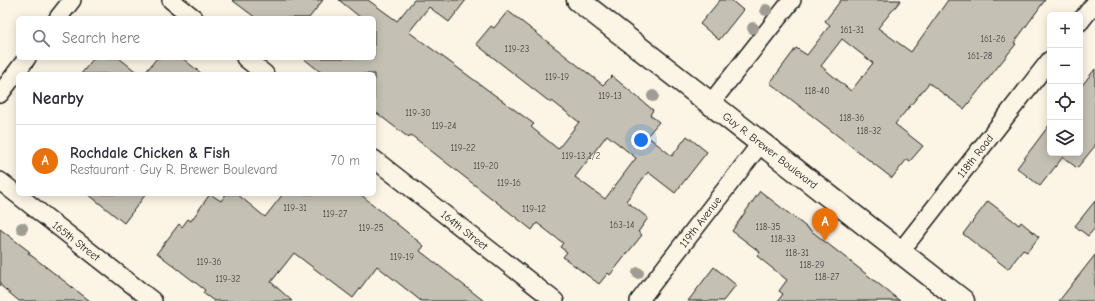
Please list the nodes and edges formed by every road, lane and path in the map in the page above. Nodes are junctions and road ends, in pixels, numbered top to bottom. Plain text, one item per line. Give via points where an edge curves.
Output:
1 (72, 0) edge
2 (171, 0) edge
3 (578, 0) edge
4 (792, 0) edge
5 (1095, 2) edge
6 (60, 16) edge
7 (191, 16) edge
8 (1083, 18) edge
9 (26, 60) edge
10 (248, 60) edge
11 (1047, 64) edge
12 (17, 72) edge
13 (262, 72) edge
14 (16, 73) edge
15 (0, 94) edge
16 (710, 104) junction
17 (761, 143) junction
18 (376, 161) edge
19 (0, 181) edge
20 (16, 194) edge
21 (19, 196) edge
22 (900, 252) junction
23 (153, 301) edge
24 (555, 301) edge
25 (638, 301) edge
26 (963, 301) edge

1 - 6 street
2 - 7 street
3 - 16 main road, Guy R. Brewer Boulevard
4 - 16 street
5 - 8 street
9 - 12 street
10 - 13 street
11 - 22 street, 118th Road
14 - 15 street
16 - 17 main road, Guy R. Brewer Boulevard
17 - 22 main road, Guy R. Brewer Boulevard
17 - 25 street, 119th Avenue
18 - 24 street, 164th Street
19 - 20 street, 165th Street
21 - 23 street, 165th Street
22 - 26 main road, Guy R. Brewer Boulevard

